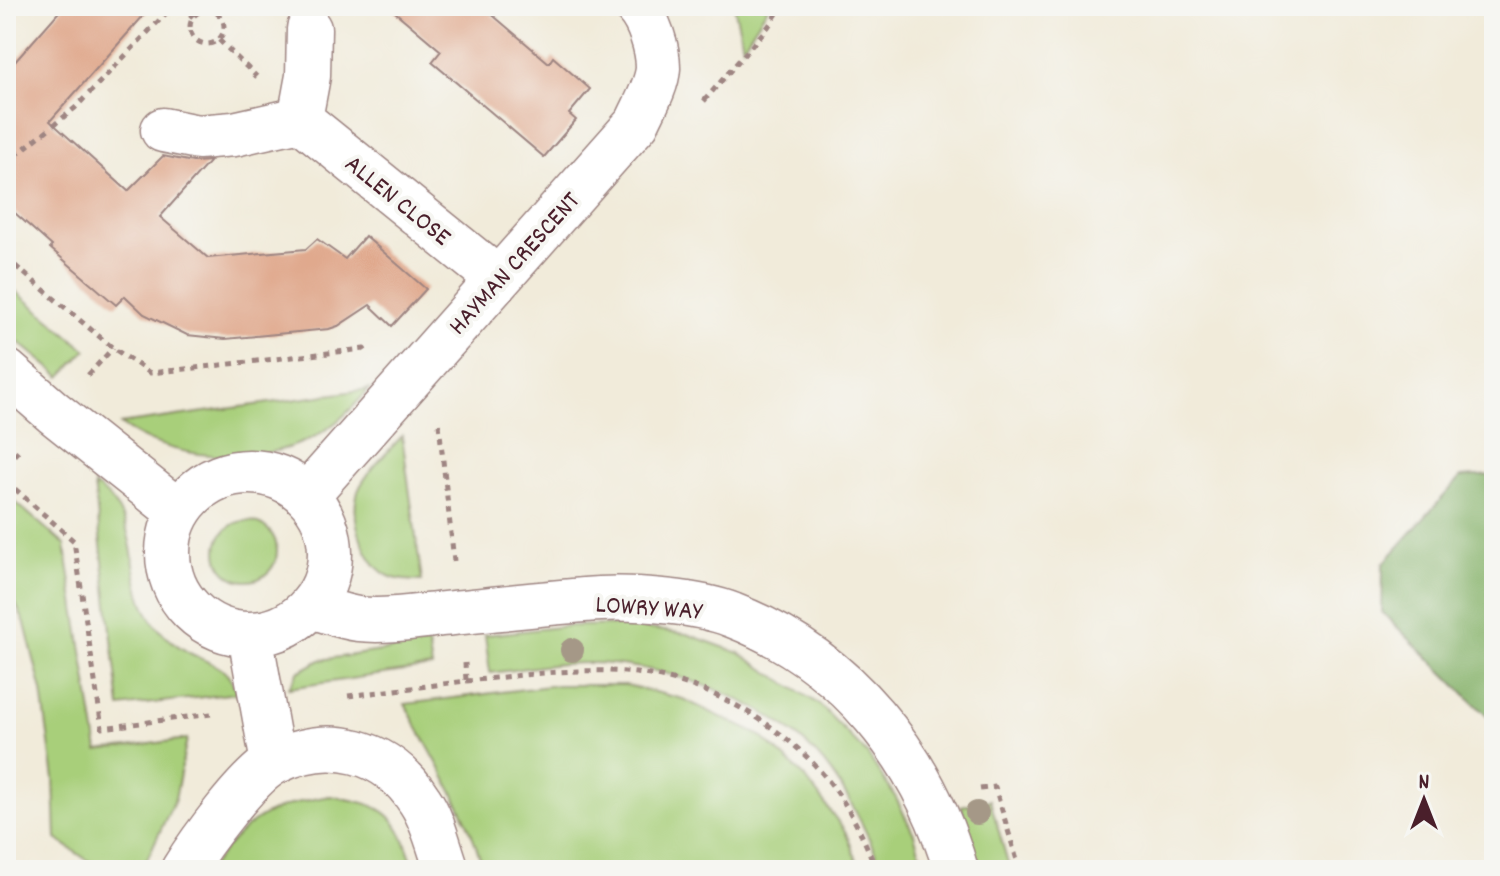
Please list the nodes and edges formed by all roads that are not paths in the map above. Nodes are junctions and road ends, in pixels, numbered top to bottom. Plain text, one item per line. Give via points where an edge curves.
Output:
1 (636, 6) edge
2 (309, 29) dead end
3 (300, 119) junction
4 (163, 130) dead end
5 (498, 279) junction
6 (6, 371) edge
7 (307, 495) junction
8 (179, 512) junction
9 (311, 606) junction
10 (250, 635) junction
11 (273, 763) junction
12 (183, 870) edge
13 (447, 870) edge
14 (956, 870) edge

1 - 5 street, HAYMAN CRESCENT via 644,15 658,68 637,123
2 - 3 street
3 - 4 street via 198,137
3 - 5 street, ALLEN CLOSE
5 - 7 street, HAYMAN CRESCENT
6 - 8 street
7 - 8 street via 287,481 239,472 214,479
7 - 9 street via 325,526 330,562 324,586
8 - 10 street via 169,535 168,559 185,604 203,621
9 - 10 street via 283,626
9 - 14 street, LOWRY WAY via 358,619 603,599 665,602 730,614 824,666 868,707 928,794
10 - 11 street
11 - 12 street via 233,801
11 - 13 street via 309,751 352,749 391,766 421,802

